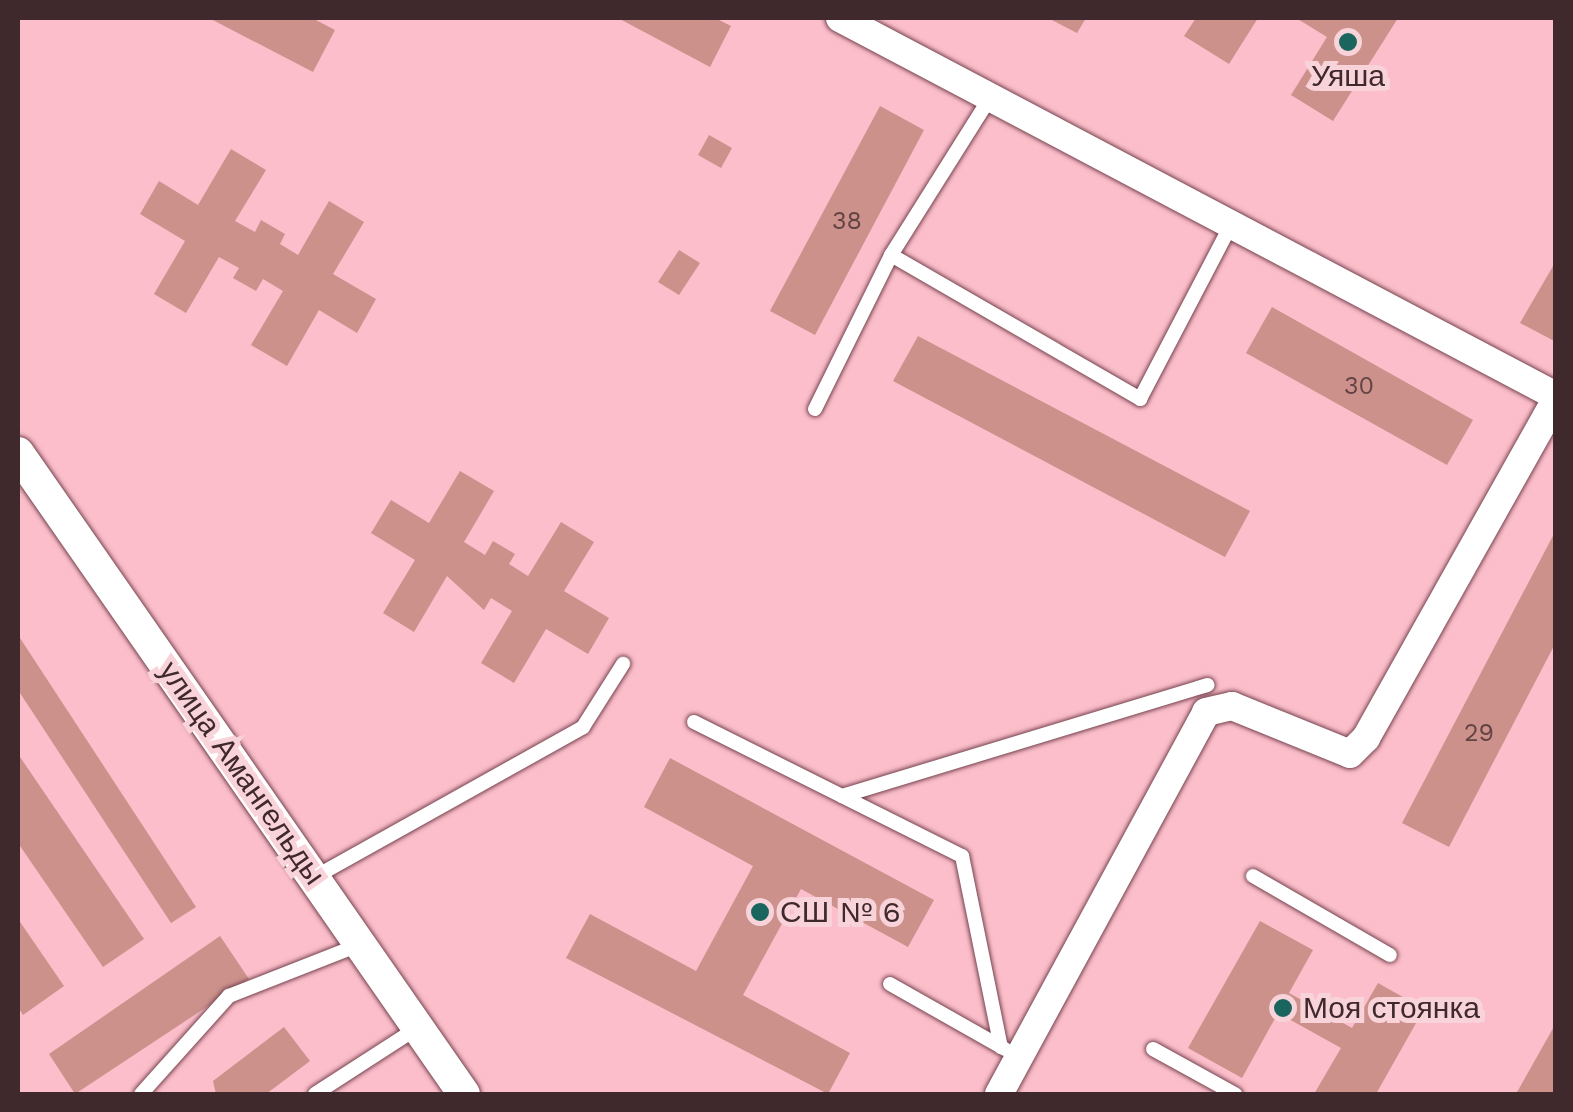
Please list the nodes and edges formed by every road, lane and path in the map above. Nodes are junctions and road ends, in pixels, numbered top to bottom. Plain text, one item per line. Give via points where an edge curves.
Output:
1 (840, 18) edge
2 (988, 101) junction
3 (1230, 230) junction
4 (891, 254) junction
5 (1555, 398) edge
6 (815, 408) dead end
7 (18, 456) edge
8 (623, 664) dead end
9 (1207, 686) dead end
10 (694, 722) dead end
11 (842, 796) junction
12 (1253, 876) dead end
13 (316, 877) junction
14 (361, 944) junction
15 (1390, 954) dead end
16 (890, 984) dead end
17 (418, 1027) junction
18 (1153, 1049) dead end
19 (1010, 1052) junction
20 (141, 1094) edge
21 (315, 1094) edge
22 (464, 1094) edge
23 (999, 1094) edge
24 (1235, 1094) edge

1 - 2 street
2 - 3 street
2 - 4 lane
3 - 4 lane via 1140,399
3 - 5 street
4 - 6 lane
5 - 19 street via 1366,738 1350,754 1232,706 1206,712
7 - 13 street, улица Амангельды
8 - 13 lane via 583,728
9 - 11 lane
10 - 11 lane
11 - 19 lane via 962,856
12 - 15 lane
13 - 14 street, улица Амангельды
14 - 17 street, улица Амангельды
14 - 20 lane via 228,996
16 - 19 lane
17 - 21 lane
17 - 22 street, улица Амангельды
18 - 24 lane
19 - 23 street

